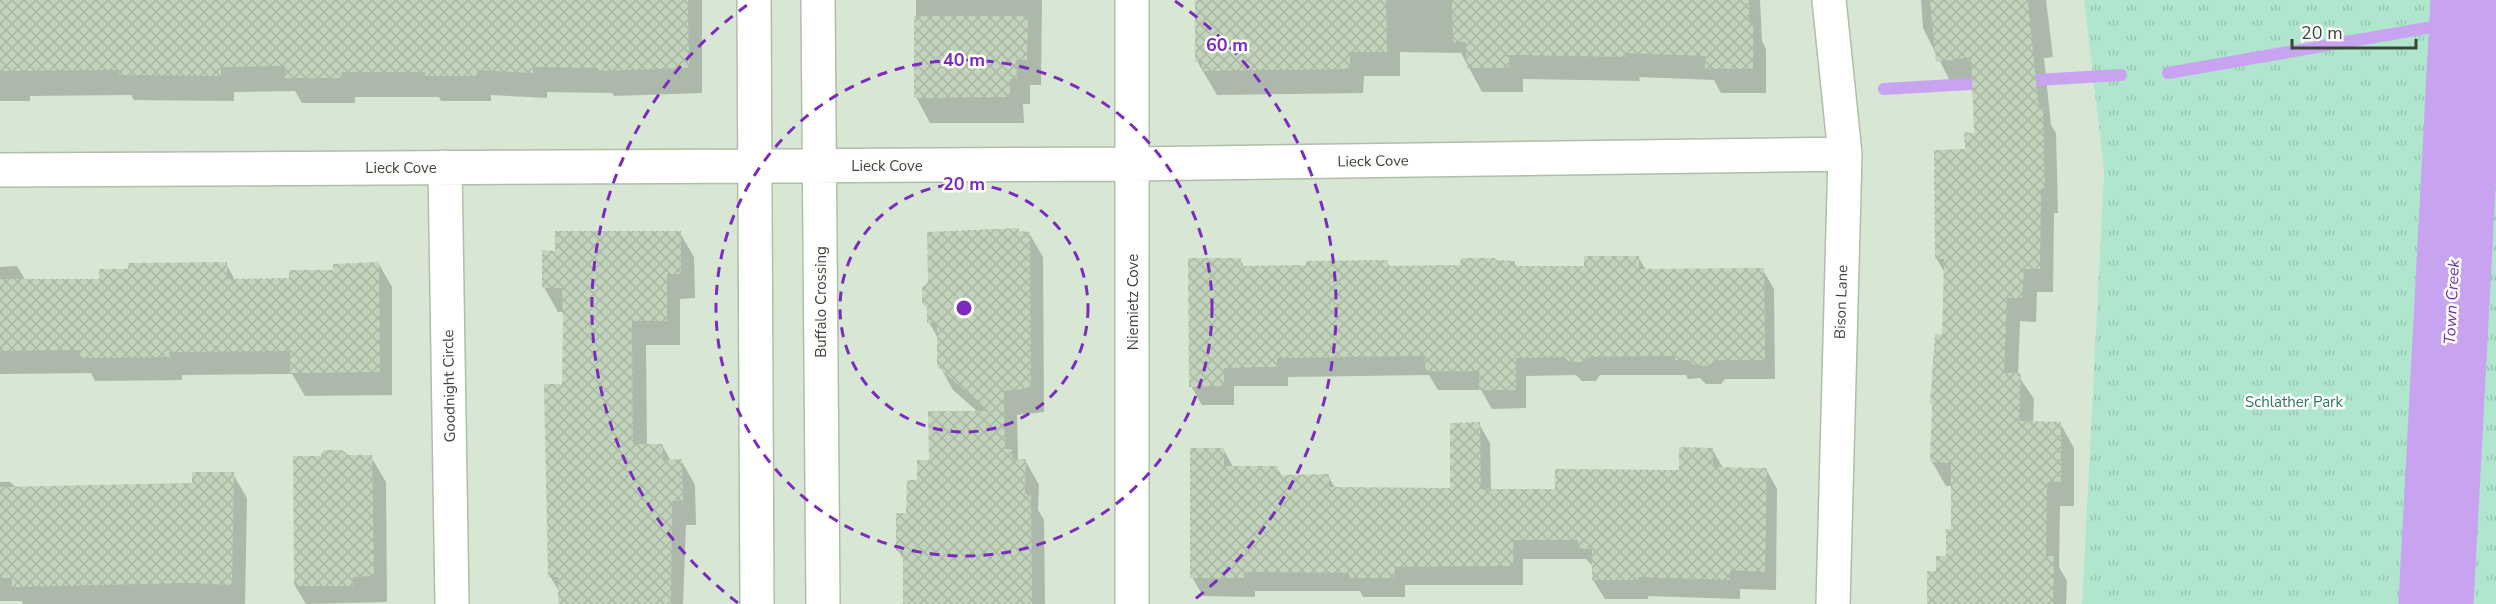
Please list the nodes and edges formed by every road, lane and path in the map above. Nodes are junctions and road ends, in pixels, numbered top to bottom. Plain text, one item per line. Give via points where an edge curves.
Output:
1 (754, 0) edge
2 (818, 0) edge
3 (1132, 0) edge
4 (1828, 0) edge
5 (1845, 154) junction
6 (1133, 164) junction
7 (446, 167) junction
8 (755, 167) junction
9 (820, 167) junction
10 (0, 170) edge
11 (452, 604) edge
12 (757, 604) edge
13 (823, 604) edge
14 (1132, 604) edge
15 (1833, 604) edge

1 - 8 street
2 - 9 street, Buffalo Crossing
3 - 6 street, Niemietz Cove
4 - 5 street, Bison Lane
5 - 6 street, Lieck Cove
5 - 15 street, Bison Lane
6 - 9 street, Lieck Cove
6 - 14 street, Niemietz Cove
7 - 8 street, Lieck Cove
7 - 10 street, Lieck Cove
7 - 11 street, Goodnight Circle
8 - 9 street, Lieck Cove
8 - 12 street
9 - 13 street, Buffalo Crossing

